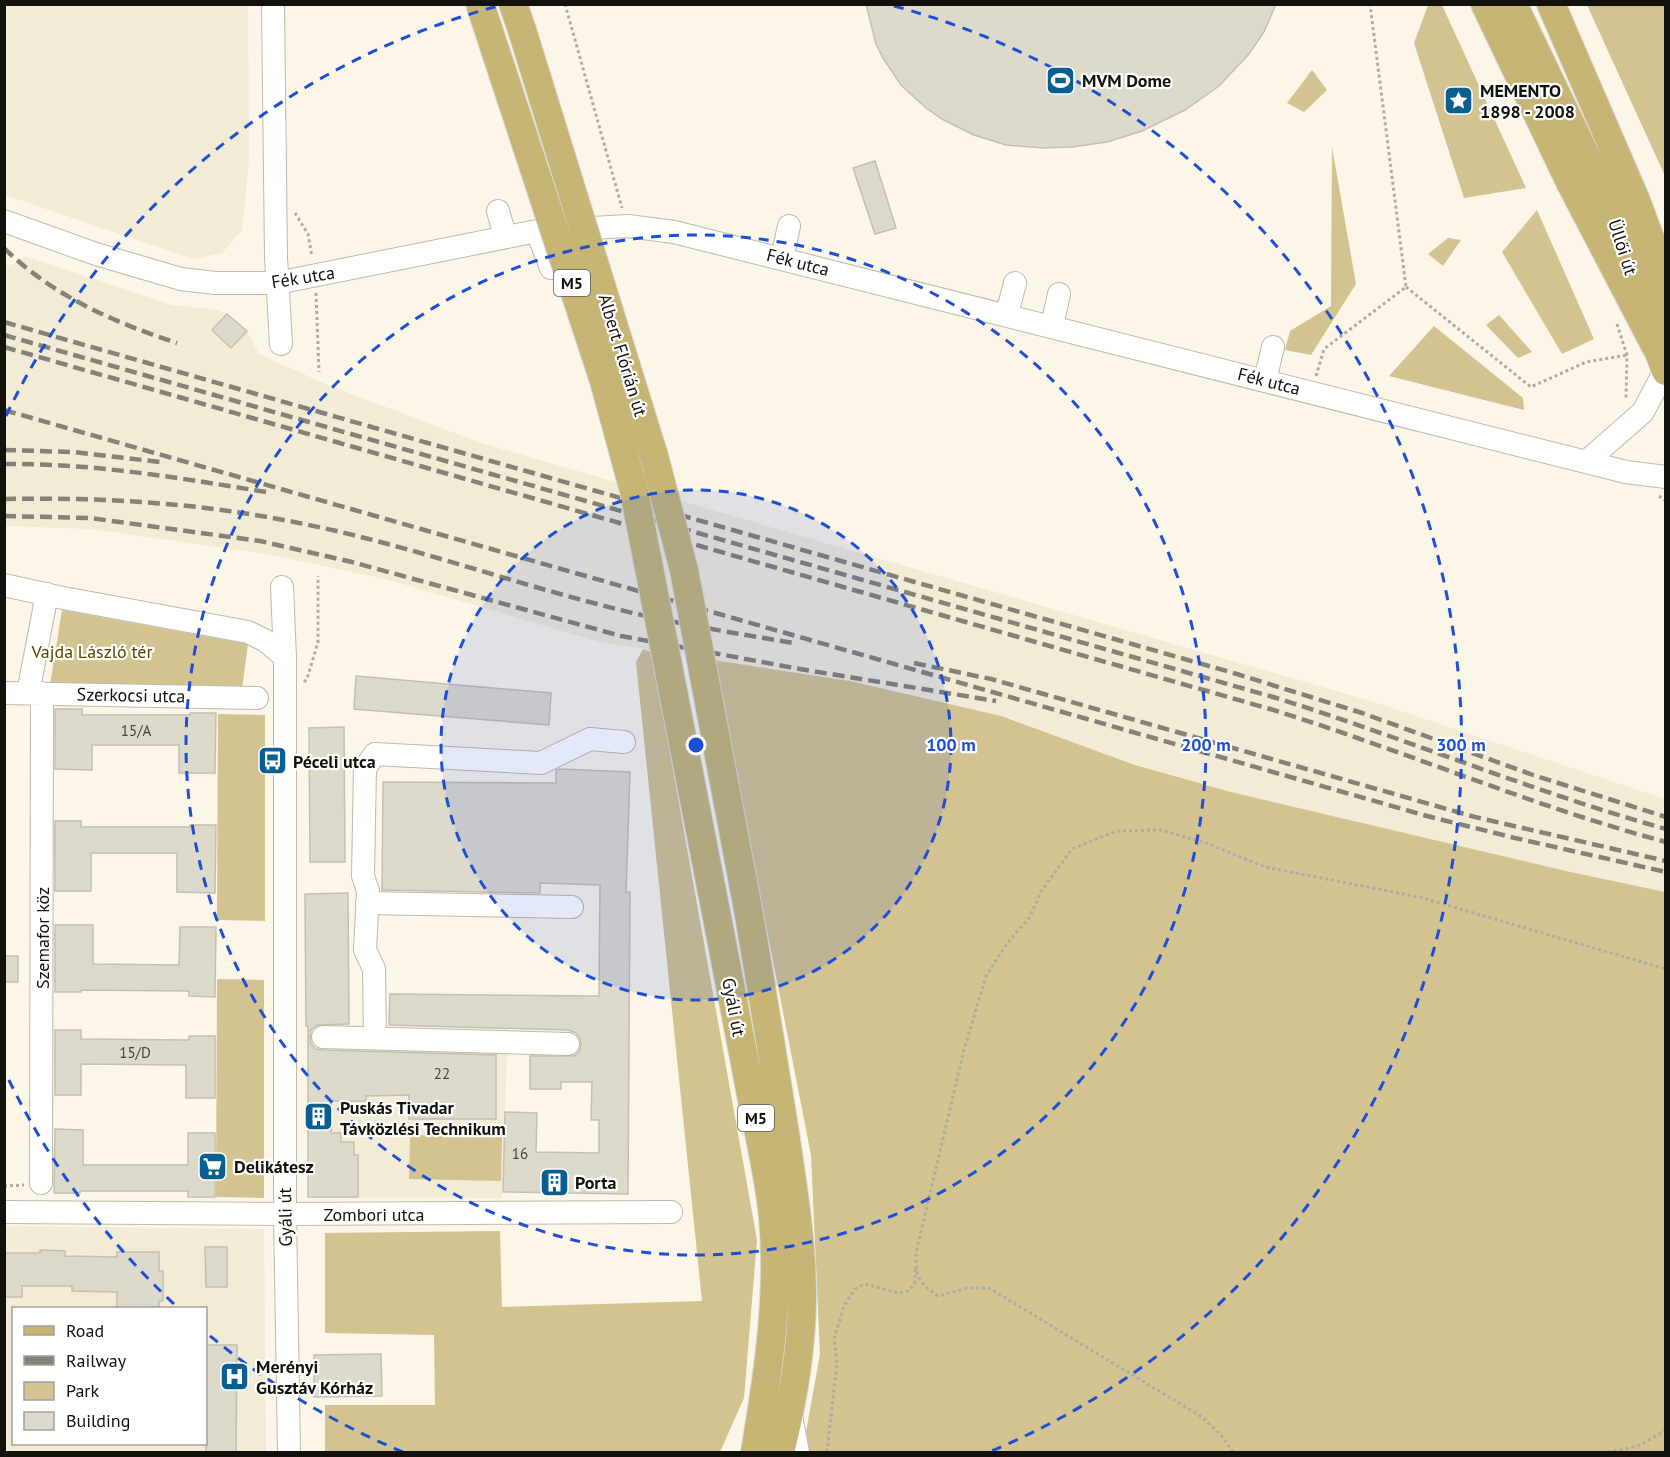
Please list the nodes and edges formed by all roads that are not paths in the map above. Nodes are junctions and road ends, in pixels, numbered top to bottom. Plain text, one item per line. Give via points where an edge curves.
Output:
1 (273, 4) edge
2 (480, 4) edge
3 (513, 4) edge
4 (1485, 4) edge
5 (1513, 4) edge
6 (1551, 4) edge
7 (1609, 204) junction
8 (498, 211) dead end
9 (4, 221) edge
10 (789, 226) dead end
11 (537, 231) junction
12 (506, 236) junction
13 (782, 258) junction
14 (551, 268) dead end
15 (1665, 279) edge
16 (1015, 283) dead end
17 (277, 284) junction
18 (1059, 294) dead end
19 (1665, 311) edge
20 (1007, 314) junction
21 (1052, 326) junction
22 (281, 344) dead end
23 (1273, 347) dead end
24 (1662, 362) edge
25 (1265, 380) junction
26 (1586, 462) junction
27 (1665, 468) edge
28 (1626, 472) junction
29 (1665, 477) edge
30 (648, 565) joint
31 (684, 570) joint
32 (4, 585) edge
33 (282, 587) dead end
34 (47, 594) junction
35 (285, 657) junction
36 (4, 693) edge
37 (35, 693) junction
38 (257, 698) dead end
39 (624, 742) dead end
40 (368, 903) junction
41 (572, 907) dead end
42 (323, 1037) dead end
43 (375, 1038) junction
44 (568, 1044) dead end
45 (41, 1183) dead end
46 (4, 1212) edge
47 (671, 1212) dead end
48 (285, 1214) junction
49 (762, 1412) junction
50 (790, 1413) junction
51 (289, 1452) edge
52 (741, 1452) edge
53 (755, 1452) edge
54 (780, 1452) edge
55 (798, 1452) edge

1 - 17 street
2 - 30 main road, Albert Flórián út / M5, bridge via 604,381 634,491
3 - 31 main road, Albert Flórián út / M5, bridge via 654,456
4 - 24 main road
5 - 7 main road
6 - 15 main road via 1635,198
7 - 19 main road, Üllői út
7 - 24 main road, Üllői út
8 - 12 street
9 - 17 street, Fék utca via 181,279
10 - 13 street
11 - 12 street, Fék utca
11 - 13 street, Fék utca via 628,226 674,232
11 - 14 street
12 - 17 street, Fék utca
13 - 20 street, Fék utca
16 - 20 street
17 - 22 street
18 - 21 street
20 - 21 street, Fék utca
21 - 25 street, Fék utca
23 - 25 street
24 - 26 street via 1643,412
25 - 26 street, Fék utca
26 - 28 street, Fék utca
27 - 28 street, Fék utca
28 - 29 street, Fék utca
30 - 49 main road, Gyáli út / M5, bridge via 773,1217 773,1327
31 - 50 main road, Gyáli út / M5, bridge via 748,909 794,1192 802,1295 797,1378
32 - 34 street
33 - 35 street, Gyáli út
34 - 35 street via 248,632
34 - 37 street, Szemafor köz
35 - 48 street, Gyáli út
36 - 37 street, Szerkocsi utca
37 - 38 street, Szerkocsi utca
37 - 45 street, Szemafor köz
39 - 40 street via 590,739 541,763 375,754 364,768 363,876
40 - 41 street
40 - 43 street via 365,950 374,969
42 - 43 street
43 - 44 street
46 - 48 street, Zombori utca
47 - 48 street, Zombori utca
48 - 51 street, Gyáli út
49 - 52 street
49 - 53 main road, Gyáli út / M5
50 - 54 main road, Gyáli út / M5
50 - 55 street

